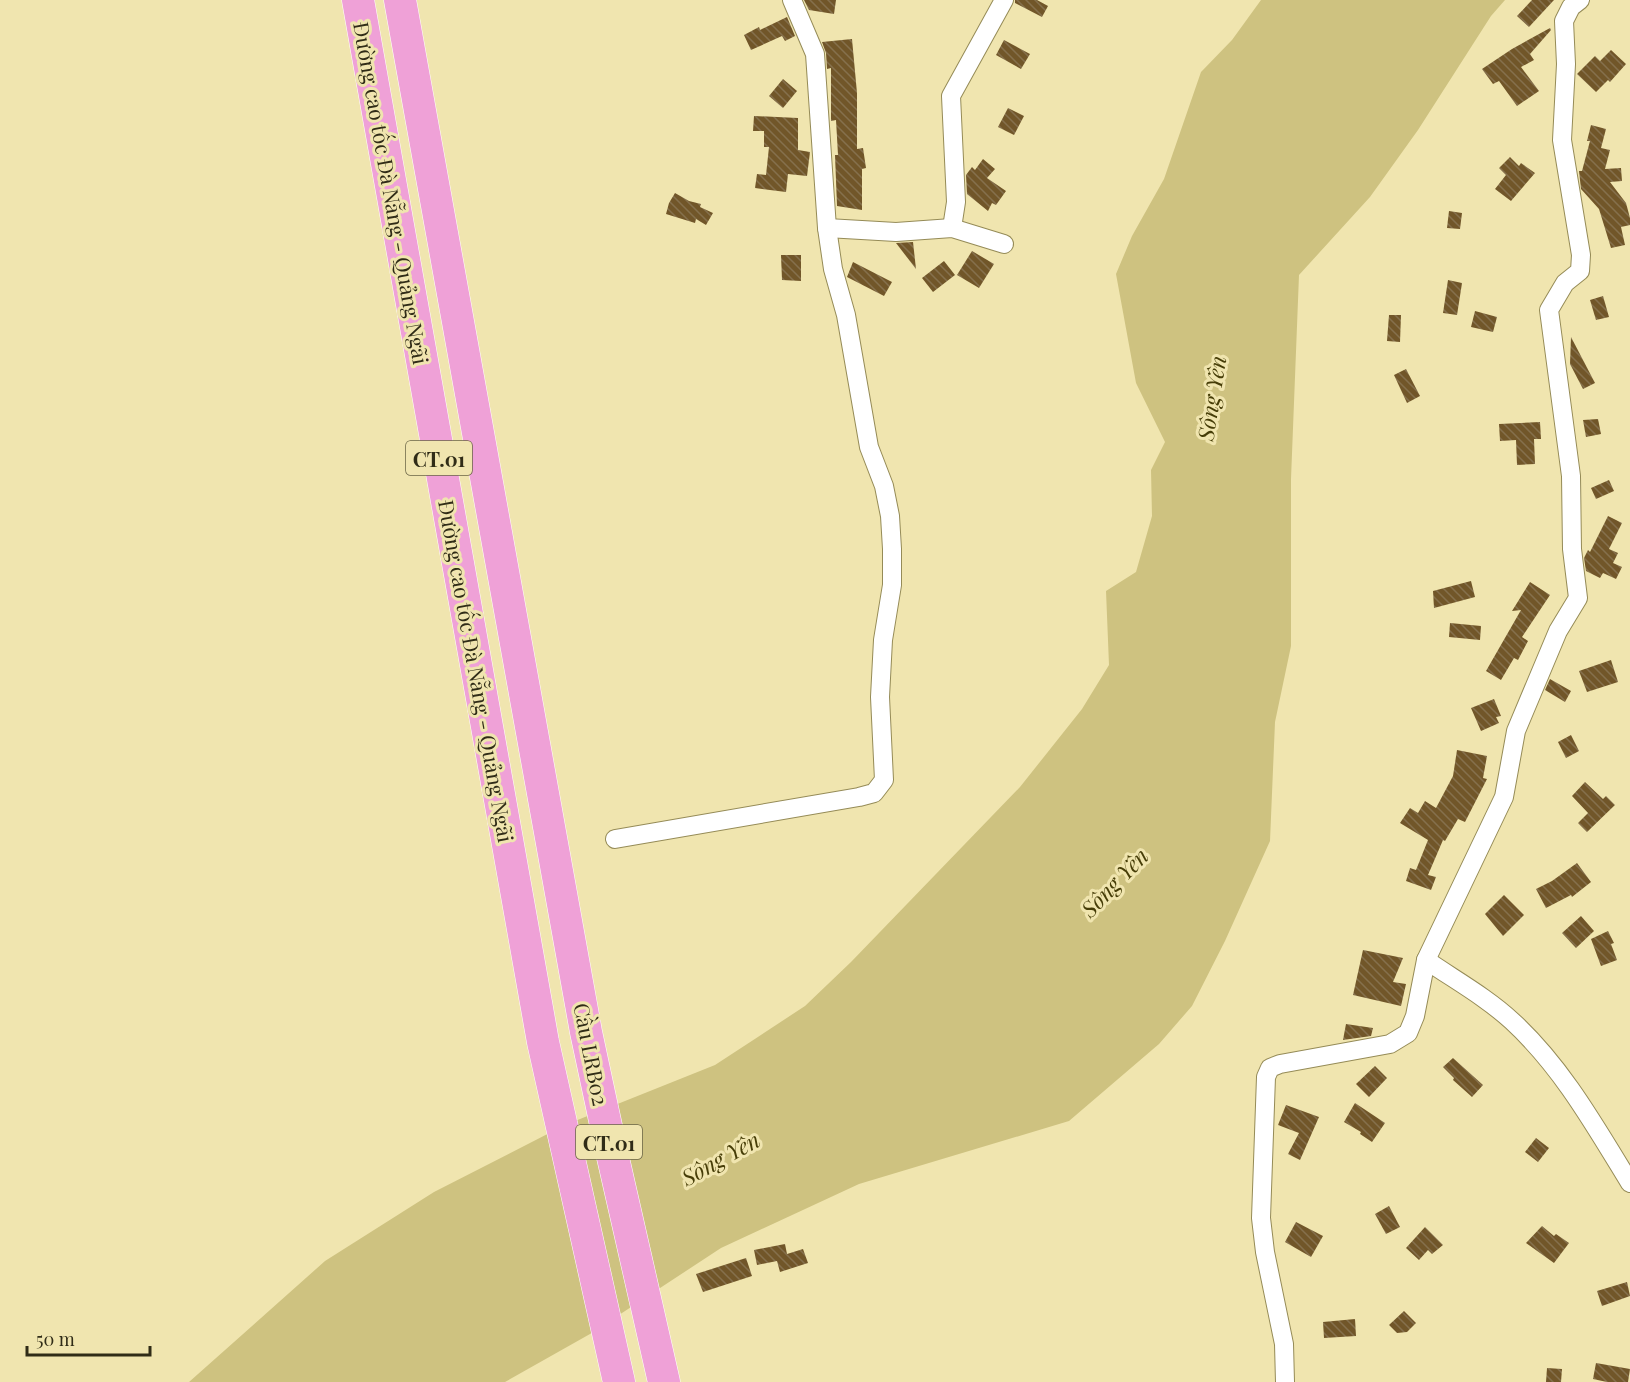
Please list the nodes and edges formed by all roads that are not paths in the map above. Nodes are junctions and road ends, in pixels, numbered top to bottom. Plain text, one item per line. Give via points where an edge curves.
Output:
1 (358, 0) edge
2 (400, 0) edge
3 (792, 0) edge
4 (1004, 0) edge
5 (1580, 0) edge
6 (827, 228) junction
7 (952, 228) junction
8 (1004, 244) dead end
9 (615, 839) dead end
10 (564, 901) joint
11 (1426, 960) junction
12 (1630, 1183) edge
13 (619, 1382) edge
14 (664, 1382) edge
15 (1285, 1382) edge

1 - 13 highway, Đường cao tốc Đà Nẵng - Quảng Ngãi / CT.01 via 543,1042
2 - 10 highway, Đường cao tốc Đà Nẵng - Quảng Ngãi / CT.01
3 - 6 street via 815,54
4 - 7 street via 951,96 956,202
5 - 11 street via 1564,21 1562,140 1581,255 1580,271 1565,283 1549,310 1571,476 1572,549 1578,598 1558,631 1516,731 1504,797
6 - 7 street via 896,232
6 - 9 street via 865,429 890,516 892,585 880,697 884,780 874,793 859,797
7 - 8 street
10 - 14 highway, Cầu LRB02 / CT.01 via 608,1138
11 - 12 street via 1488,1001 1532,1041 1580,1102
11 - 15 street via 1408,1033 1390,1044 1280,1064 1270,1068 1266,1077 1261,1218 1284,1344

